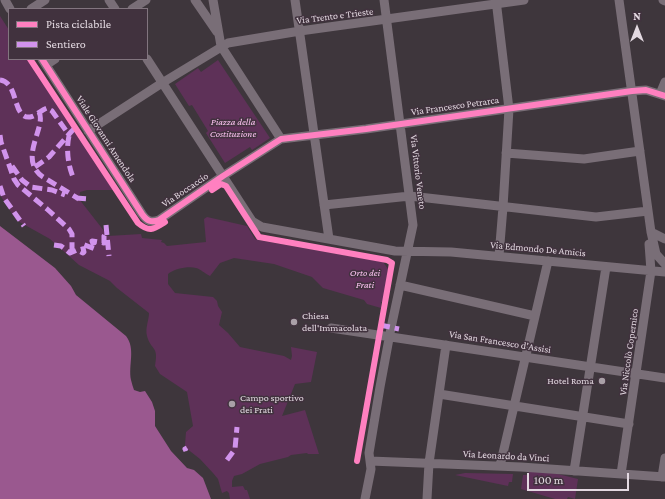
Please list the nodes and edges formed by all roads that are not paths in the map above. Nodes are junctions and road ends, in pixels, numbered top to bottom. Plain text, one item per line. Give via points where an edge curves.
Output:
1 (45, 0) edge
2 (146, 0) edge
3 (195, 0) edge
4 (213, 0) edge
5 (295, 0) edge
6 (384, 0) edge
7 (524, 0) edge
8 (619, 0) edge
9 (497, 2) edge
10 (33, 8) edge
11 (134, 8) edge
12 (386, 20) junction
13 (300, 31) junction
14 (218, 35) junction
15 (221, 46) junction
16 (148, 60) edge
17 (44, 62) edge
18 (665, 82) edge
19 (162, 83) junction
20 (632, 91) junction
21 (662, 95) edge
22 (509, 109) junction
23 (400, 124) junction
24 (88, 131) junction
25 (314, 136) junction
26 (280, 139) junction
27 (640, 150) junction
28 (506, 153) junction
29 (223, 176) junction
30 (410, 196) junction
31 (324, 205) junction
32 (503, 208) junction
33 (648, 211) junction
34 (159, 220) joint
35 (651, 232) junction
36 (329, 238) junction
37 (665, 239) edge
38 (395, 251) junction
39 (408, 251) junction
40 (499, 256) junction
41 (548, 260) junction
42 (405, 262) junction
43 (665, 264) edge
44 (606, 267) junction
45 (652, 271) junction
46 (665, 272) edge
47 (400, 285) junction
48 (535, 316) junction
49 (331, 328) dead end
50 (390, 336) junction
51 (446, 345) junction
52 (526, 358) junction
53 (591, 368) junction
54 (637, 374) junction
55 (665, 378) edge
56 (439, 394) junction
57 (514, 406) junction
58 (582, 417) junction
59 (629, 424) junction
60 (665, 458) edge
61 (370, 461) junction
62 (429, 463) junction
63 (500, 466) junction
64 (574, 471) junction
65 (621, 474) junction
66 (664, 477) edge
67 (365, 499) edge
68 (427, 499) edge

1 - 10 street
2 - 11 street
3 - 14 street
4 - 14 street
5 - 13 street
6 - 12 street, Via Vittorio Veneto
7 - 9 street, Via Trento e Trieste
8 - 20 street
9 - 12 street, Via Trento e Trieste
9 - 22 street
12 - 13 street, Via Trento e Trieste
12 - 23 street, Via Vittorio Veneto
13 - 15 street, Via Trento e Trieste
13 - 25 street
14 - 15 street
15 - 19 street
15 - 26 street
16 - 19 street
17 - 24 street, Viale Giovanni Amendola
18 - 21 street
19 - 24 street
19 - 29 street
20 - 21 street, Via Francesco Petrarca via 646,90
20 - 22 street, Via Francesco Petrarca
20 - 27 street
22 - 23 street, Via Francesco Petrarca
22 - 28 street
23 - 25 street, Via Francesco Petrarca
23 - 30 street, Via Vittorio Veneto
24 - 34 street, Viale Giovanni Amendola via 144,217 150,221
25 - 26 street, Via Francesco Petrarca
25 - 31 street
26 - 29 street
27 - 28 street via 584,159
27 - 33 street
28 - 32 street
29 - 34 street, Via Boccaccio
29 - 36 street, Via Edmondo De Amicis via 256,224
30 - 31 street
30 - 32 street
30 - 39 street, Via Vittorio Veneto via 413,225
31 - 36 street
32 - 33 street via 596,217
32 - 40 street
33 - 35 street
35 - 37 street
35 - 43 street via 656,254
35 - 45 street, Via Niccolò Copernico via 649,243
36 - 38 street, Via Edmondo De Amicis
38 - 39 street, Via Edmondo De Amicis
38 - 42 street
39 - 40 street, Via Edmondo De Amicis
39 - 42 street, Via Vittorio Veneto
40 - 41 street, Via Edmondo De Amicis
41 - 44 street, Via Edmondo De Amicis
41 - 48 street
42 - 47 street, Via Vittorio Veneto
44 - 45 street, Via Edmondo De Amicis
44 - 53 street
45 - 46 street, Via Edmondo De Amicis
45 - 54 street, Via Niccolò Copernico
47 - 48 street
47 - 50 street, Via Vittorio Veneto
48 - 52 street
49 - 50 street, Via San Francesco d'Assisi
50 - 51 street, Via San Francesco d'Assisi
50 - 61 street, Via Vittorio Veneto via 369,453
51 - 52 street, Via San Francesco d'Assisi
51 - 56 street
52 - 53 street, Via San Francesco d'Assisi
52 - 57 street
53 - 54 street, Via San Francesco d'Assisi
53 - 58 street
54 - 55 street, Via San Francesco d'Assisi
54 - 59 street, Via Niccolò Copernico
56 - 57 street
56 - 62 street
57 - 58 street
57 - 63 street
58 - 59 street
58 - 64 street
59 - 65 street, Via Niccolò Copernico
60 - 66 street
61 - 62 street, Via Leonardo da Vinci
61 - 67 street, Via Vittorio Veneto via 371,469
62 - 63 street, Via Leonardo da Vinci
62 - 68 street
63 - 64 street, Via Leonardo da Vinci
64 - 65 street, Via Leonardo da Vinci
65 - 66 street, Via Leonardo da Vinci

